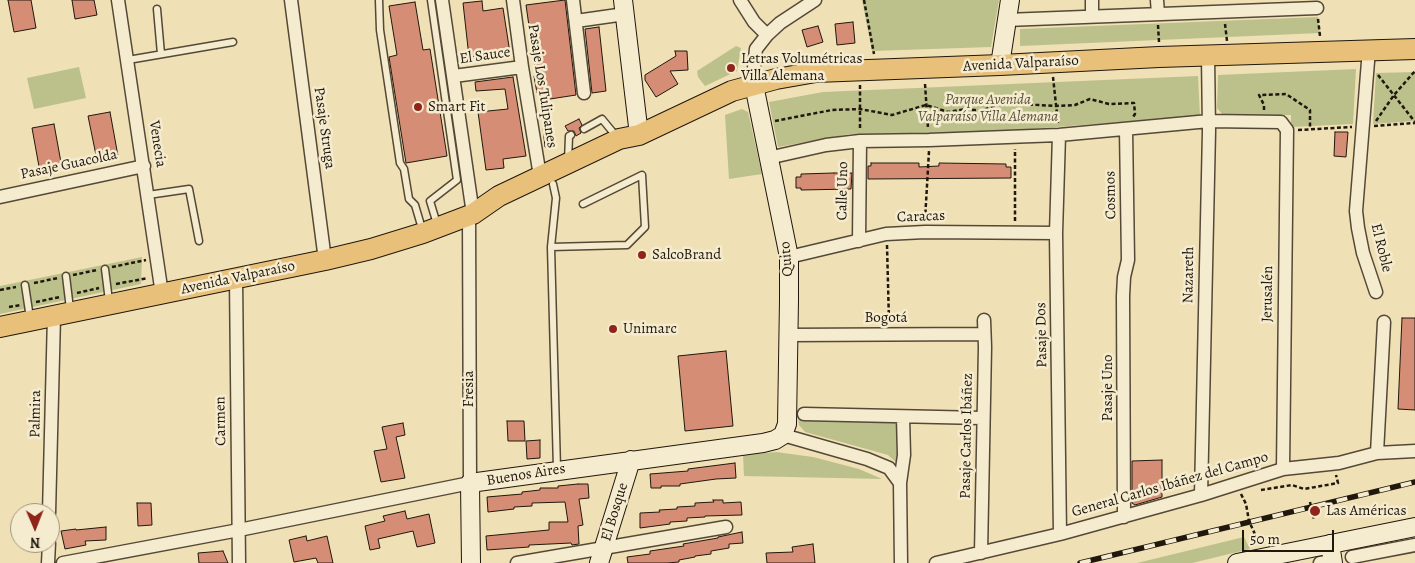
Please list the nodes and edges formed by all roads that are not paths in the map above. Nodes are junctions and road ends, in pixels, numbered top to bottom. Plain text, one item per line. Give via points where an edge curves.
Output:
1 (118, 0) edge
2 (291, 0) edge
3 (379, 0) edge
4 (431, 0) edge
5 (442, 0) edge
6 (513, 0) edge
7 (573, 0) edge
8 (740, 0) edge
9 (815, 0) edge
10 (1010, 0) edge
11 (1092, 0) edge
12 (1157, 0) edge
13 (1292, 4) edge
14 (1224, 6) edge
15 (624, 7) edge
16 (1318, 8) road end
17 (157, 9) dead end
18 (1158, 14) junction
19 (1092, 16) junction
20 (1006, 20) junction
21 (576, 21) junction
22 (767, 35) junction
23 (233, 42) dead end
24 (1415, 49) edge
25 (162, 54) junction
26 (1208, 55) junction
27 (1368, 58) junction
28 (128, 60) junction
29 (1000, 65) junction
30 (522, 67) junction
31 (454, 76) junction
32 (754, 85) junction
33 (584, 93) dead end
34 (1209, 121) junction
35 (584, 129) dead end
36 (1126, 129) junction
37 (571, 135) dead end
38 (1060, 135) junction
39 (639, 136) junction
40 (619, 139) junction
41 (860, 141) junction
42 (768, 158) junction
43 (568, 163) junction
44 (144, 166) junction
45 (546, 180) junction
46 (148, 195) junction
47 (0, 197) edge
48 (584, 204) dead end
49 (471, 215) junction
50 (431, 231) junction
51 (1056, 233) junction
52 (199, 241) dead end
53 (859, 241) junction
54 (551, 247) junction
55 (788, 257) junction
56 (325, 260) junction
57 (1128, 260) joint
58 (105, 268) road end
59 (66, 276) road end
60 (236, 278) junction
61 (161, 284) junction
62 (25, 285) road end
63 (1376, 292) dead end
64 (109, 295) junction
65 (64, 308) junction
66 (29, 312) junction
67 (984, 320) dead end
68 (1384, 322) dead end
69 (0, 328) edge
70 (788, 334) junction
71 (984, 334) junction
72 (804, 414) dead end
73 (903, 417) junction
74 (982, 418) junction
75 (783, 435) junction
76 (1415, 451) edge
77 (1377, 453) junction
78 (630, 460) junction
79 (1283, 469) junction
80 (557, 470) junction
81 (470, 483) junction
82 (900, 484) junction
83 (1201, 495) junction
84 (51, 503) edge
85 (1124, 517) junction
86 (726, 527) dead end
87 (1415, 527) edge
88 (238, 530) junction
89 (1060, 534) junction
90 (1415, 545) edge
91 (981, 553) junction
92 (601, 556) edge
93 (1352, 557) dead end
94 (1329, 558) edge
95 (63, 563) edge
96 (239, 563) edge
97 (471, 563) edge
98 (517, 563) edge
99 (901, 563) edge
100 (936, 563) edge
101 (1237, 563) edge

1 - 28 street, Venecia
2 - 56 street, Pasaje Struga
3 - 50 lane via 380,30 400,163 409,199
4 - 50 lane via 457,180 430,201
5 - 31 street, Fresia
6 - 30 street, Pasaje Los Tulipanes
7 - 21 street
8 - 22 street
9 - 22 street
10 - 20 main road
11 - 19 street
12 - 18 street
13 - 14 street
13 - 16 street
14 - 18 street
15 - 21 street
15 - 39 main road
17 - 25 lane
18 - 19 street
19 - 20 street
20 - 29 main road
21 - 33 street
22 - 32 street via 756,49
23 - 25 lane
24 - 27 main road, Avenida Valparaíso
25 - 28 lane
26 - 27 main road, Avenida Valparaíso via 1321,51
26 - 29 main road, Avenida Valparaíso
26 - 34 street, Nazareth
27 - 63 street, El Roble via 1356,211 1363,253
28 - 44 street, Venecia
29 - 32 main road, Avenida Valparaíso via 816,72
30 - 31 street, El Sauce
30 - 45 street, Pasaje Los Tulipanes
31 - 49 street, Fresia
32 - 39 main road, Avenida Valparaíso via 715,98
32 - 42 main road, Quito
34 - 36 street
34 - 79 street, Jerusalén via 1281,122 1286,130
34 - 83 street, Nazareth
35 - 40 lane via 602,119
36 - 38 street
36 - 57 street, Cosmos
37 - 43 lane
38 - 41 street
38 - 51 street, Pasaje Dos
39 - 40 main road, Avenida Valparaíso
39 - 45 main road, Avenida Valparaíso via 627,148
40 - 43 main road, Avenida Valparaíso
41 - 42 street
41 - 53 street, Calle Uno
42 - 55 main road, Quito
43 - 45 main road, Avenida Valparaíso
44 - 46 street, Venecia
44 - 47 street, Pasaje Guacolda
45 - 49 main road, Avenida Valparaíso via 499,196
45 - 54 lane via 556,198
46 - 52 lane via 190,189
46 - 61 street, Venecia
48 - 54 lane via 642,175 645,227 627,245
49 - 50 main road, Avenida Valparaíso
49 - 81 street, Fresia
50 - 56 main road, Avenida Valparaíso
51 - 53 street, Caracas via 925,232 886,234
51 - 89 street, Pasaje Dos
53 - 55 street, Caracas
54 - 80 lane
55 - 70 main road, Quito
56 - 60 main road, Avenida Valparaíso
57 - 85 street, Pasaje Uno via 1123,296
58 - 64 lane
59 - 65 lane
60 - 61 main road, Avenida Valparaíso
60 - 88 street, Carmen
61 - 64 main road, Avenida Valparaíso
62 - 66 lane
64 - 65 main road, Avenida Valparaíso
65 - 66 main road, Avenida Valparaíso
65 - 84 street, Palmira
66 - 69 main road, Avenida Valparaíso
67 - 71 street, Pasaje Carlos Ibáñez
68 - 77 street
70 - 71 street, Bogotá
70 - 75 main road, Quito via 787,424
71 - 74 street, Pasaje Carlos Ibáñez
72 - 73 street
73 - 74 street
73 - 82 street via 904,455
74 - 91 street, Pasaje Carlos Ibáñez
75 - 78 main road, Buenos Aires via 763,443
75 - 82 street via 882,465 889,468
76 - 77 street, General Carlos Ibáñez del Campo
77 - 79 street, General Carlos Ibáñez del Campo via 1339,463
78 - 80 main road, Buenos Aires
78 - 92 main road, El Bosque
79 - 83 street, General Carlos Ibáñez del Campo via 1238,489
80 - 81 main road, Buenos Aires
81 - 88 street, Buenos Aires
81 - 97 main road, Fresia
82 - 99 street
83 - 85 street, General Carlos Ibáñez del Campo
85 - 89 street, General Carlos Ibáñez del Campo
86 - 92 street
87 - 94 main road
88 - 95 street, Buenos Aires
88 - 96 street, Carmen
89 - 91 street, General Carlos Ibáñez del Campo
90 - 93 street
91 - 100 street, General Carlos Ibáñez del Campo
92 - 98 street
94 - 101 main road

